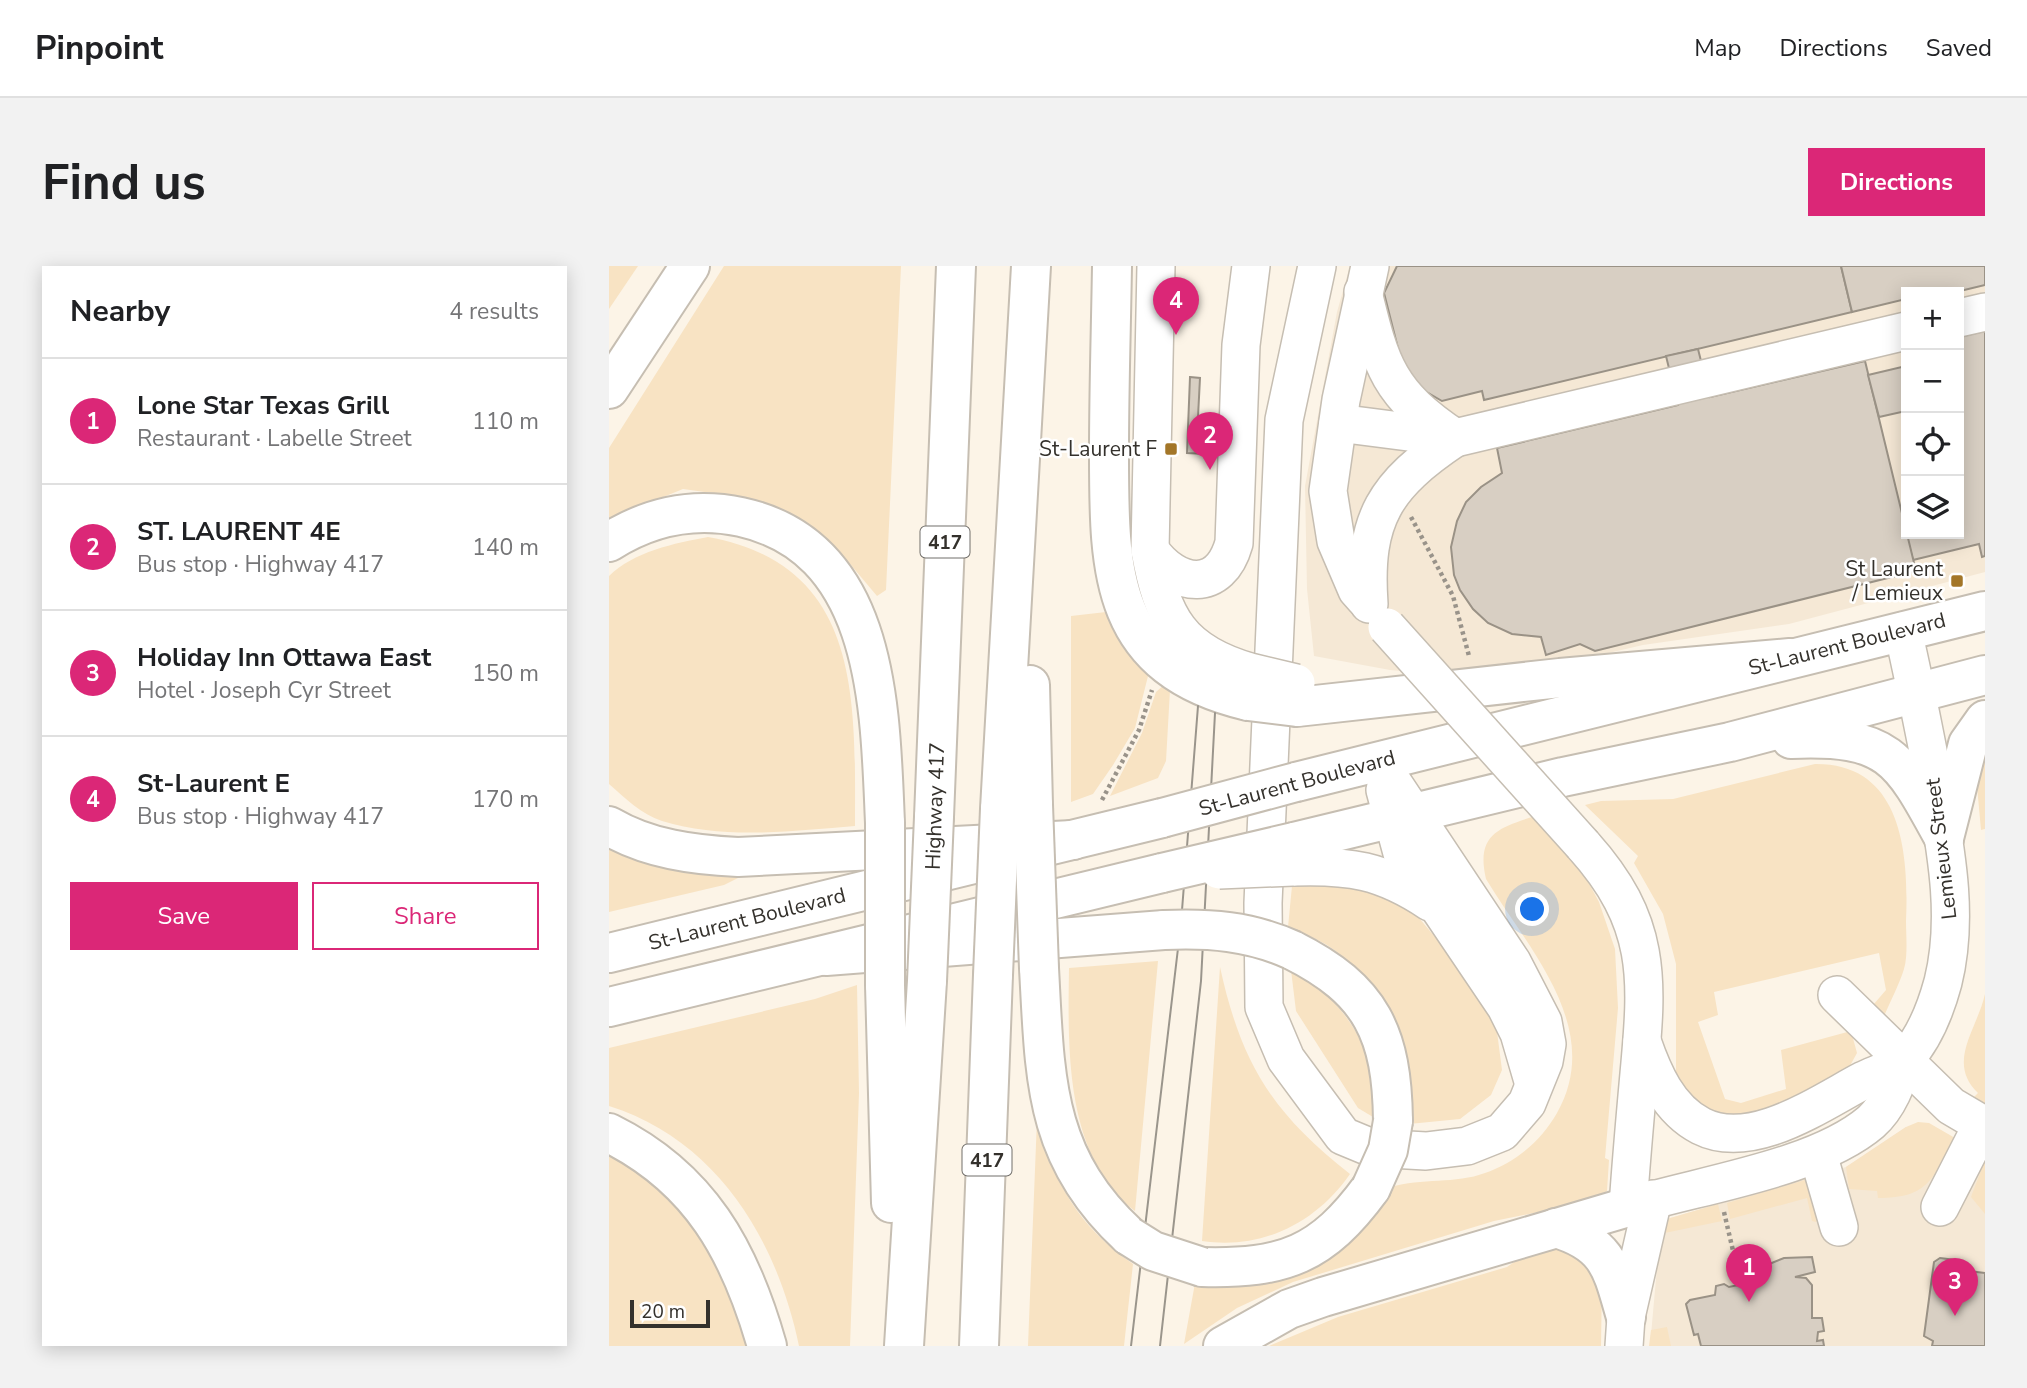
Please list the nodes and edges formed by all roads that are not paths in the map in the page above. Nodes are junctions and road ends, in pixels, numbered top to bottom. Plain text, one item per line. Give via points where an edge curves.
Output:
1 (690, 266) edge
2 (955, 266) edge
3 (1031, 266) edge
4 (1112, 266) edge
5 (1156, 266) edge
6 (1251, 266) edge
7 (1317, 266) edge
8 (1366, 279) edge
9 (1985, 312) edge
10 (1964, 317) edge
11 (1901, 332) edge
12 (609, 389) edge
13 (1338, 423) junction
14 (1455, 438) junction
15 (609, 542) edge
16 (1150, 550) junction
17 (1985, 611) edge
18 (1378, 616) junction
19 (1903, 631) junction
20 (1790, 658) junction
21 (1985, 675) edge
22 (1249, 687) junction
23 (1917, 691) junction
24 (1985, 720) edge
25 (1730, 742) junction
26 (1379, 761) junction
27 (1016, 807) junction
28 (1404, 816) junction
29 (609, 826) edge
30 (1944, 838) junction
31 (1073, 840) junction
32 (1294, 855) junction
33 (1439, 908) junction
34 (609, 953) edge
35 (826, 956) junction
36 (1837, 995) dead end
37 (609, 1007) edge
38 (1642, 1041) junction
39 (1905, 1061) junction
40 (1534, 1085) junction
41 (1984, 1126) edge
42 (609, 1133) edge
43 (1818, 1154) junction
44 (1640, 1203) junction
45 (1940, 1207) dead end
46 (1839, 1227) dead end
47 (1556, 1228) junction
48 (1625, 1332) edge
49 (767, 1346) edge
50 (896, 1346) edge
51 (904, 1346) edge
52 (979, 1346) edge
53 (1223, 1346) edge

1 - 12 main road
2 - 51 main road, Highway 417 / 417, bridge via 935,817
3 - 27 main road, 417
4 - 22 main road via 1112,563 1125,610 1144,640 1191,682 1221,695
5 - 16 street
6 - 16 street via 1241,345 1234,543 1229,562 1217,575 1187,579 1161,566
7 - 40 street via 1284,420 1263,903 1264,1007 1273,1033 1302,1083 1343,1136 1372,1148 1448,1150 1484,1140 1516,1119
8 - 13 street
8 - 14 street via 1377,352 1395,387 1426,418
9 - 10 street
11 - 14 street
13 - 14 street
13 - 18 street via 1328,491 1330,516 1350,574
14 - 18 street via 1394,486 1384,503 1368,548
15 - 50 main road, bridge via 665,516 720,513 773,528 818,559 848,600 866,643 881,720
16 - 22 street via 1160,602 1171,621
17 - 19 main road, St-Laurent Boulevard
18 - 38 street, bridge via 1616,886 1633,923 1645,979
19 - 20 main road, St-Laurent Boulevard
19 - 23 street, Lemieux Street
20 - 22 main road, bridge via 1391,697 1297,695
20 - 26 main road, St-Laurent Boulevard
21 - 23 main road
23 - 25 main road
23 - 30 street, Lemieux Street
24 - 30 main road via 1968,744
25 - 28 main road
25 - 30 main road via 1834,737 1870,746 1908,775
26 - 28 street
26 - 31 main road, St-Laurent Boulevard, bridge
27 - 35 main road, bridge via 1039,968 1046,1070 1057,1128 1090,1196 1129,1236 1153,1251 1202,1267 1248,1268 1297,1256 1337,1229 1371,1188 1388,1150 1392,1075 1376,1024 1344,983 1321,965 1248,934 1206,929 1164,930
27 - 52 main road, 417, bridge via 993,975
28 - 32 main road
28 - 33 street via 1402,853
28 - 40 street via 1512,962 1543,1022 1547,1044
29 - 31 main road via 651,844 738,857
30 - 39 street, Lemieux Street via 1950,906 1948,957 1936,1004
31 - 34 main road, St-Laurent Boulevard
32 - 33 street via 1381,874
32 - 35 main road, bridge via 1162,873
33 - 40 street via 1506,1007
35 - 37 main road
36 - 39 street
38 - 39 street via 1657,1078 1683,1114 1702,1126 1731,1132 1773,1126 1801,1115
38 - 44 street
39 - 41 street via 1951,1106
39 - 43 street, Lemieux Street via 1888,1102 1872,1121
41 - 45 street
42 - 49 main road via 646,1152 694,1194 740,1268
43 - 44 street, Lemieux Street
43 - 46 street
44 - 47 main road
44 - 48 street
47 - 48 main road via 1581,1236 1608,1261
47 - 53 main road via 1289,1309

